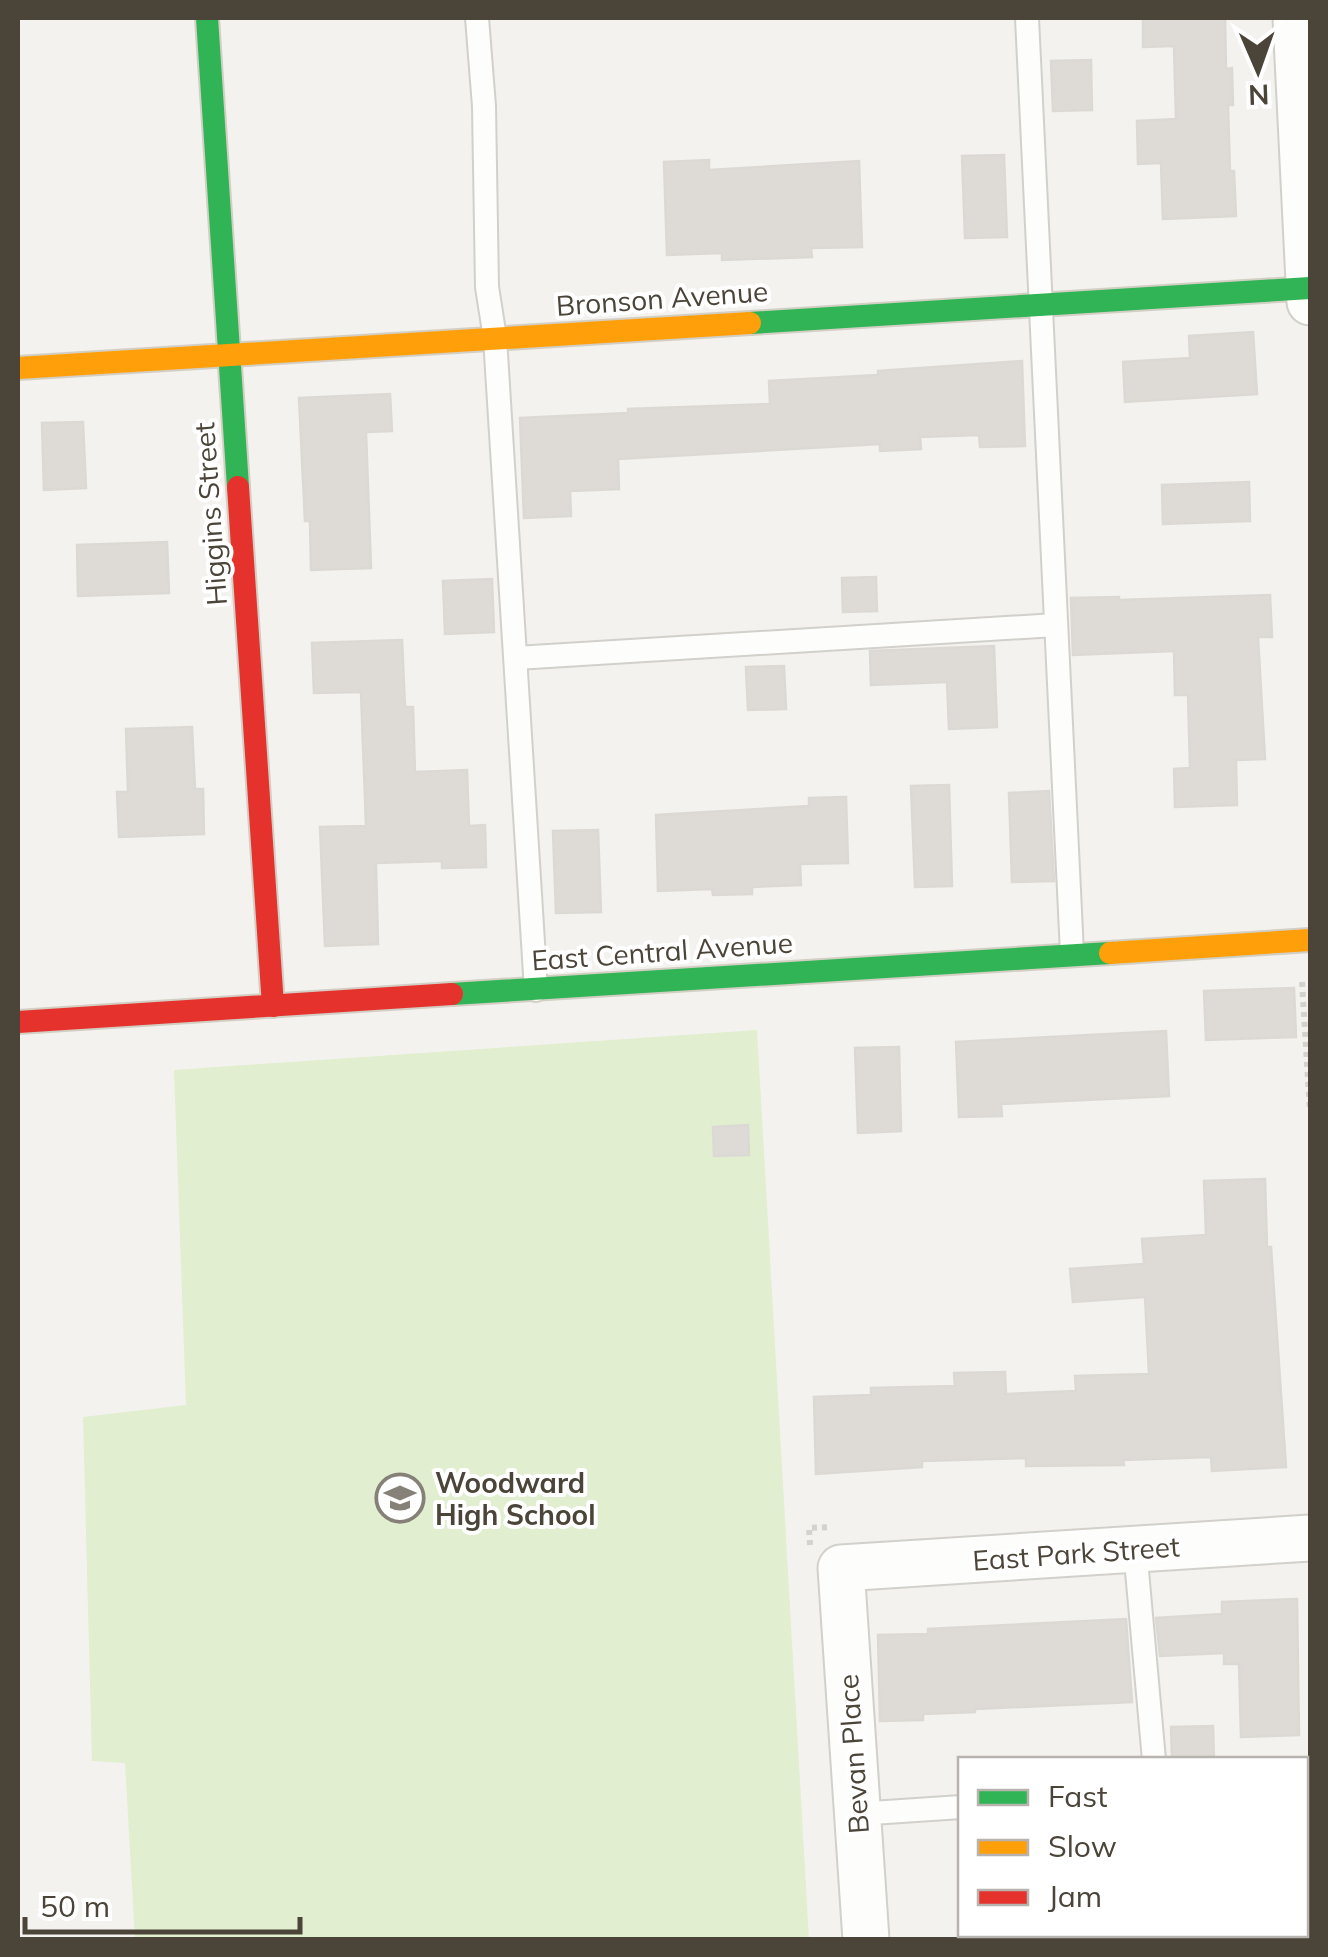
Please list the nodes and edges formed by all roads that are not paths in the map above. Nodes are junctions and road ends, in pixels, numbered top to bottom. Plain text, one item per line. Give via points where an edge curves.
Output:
1 (207, 18) edge
2 (477, 18) edge
3 (1026, 18) edge
4 (1296, 18) edge
5 (1310, 288) edge
6 (1310, 302) edge
7 (1040, 305) junction
8 (495, 338) junction
9 (230, 355) junction
10 (18, 368) edge
11 (1056, 625) junction
12 (516, 658) junction
13 (1310, 940) edge
14 (1072, 953) junction
15 (536, 990) junction
16 (273, 1006) junction
17 (18, 1022) edge
18 (1310, 1538) edge
19 (833, 1547) joint
20 (1135, 1549) junction
21 (1154, 1757) edge
22 (958, 1806) edge
23 (856, 1814) junction
24 (866, 1940) edge

1 - 9 street, Higgins Street
2 - 8 lane via 487,287
3 - 7 lane
4 - 5 street
5 - 6 street
5 - 7 street, Bronson Avenue
7 - 8 street, Bronson Avenue
7 - 11 lane
8 - 9 street, Bronson Avenue
8 - 12 lane
9 - 10 street, Bronson Avenue
9 - 16 street, Higgins Street
11 - 12 lane
11 - 14 lane
12 - 15 lane
13 - 14 street, East Central Avenue
14 - 15 street, East Central Avenue
15 - 16 street, East Central Avenue
16 - 17 street, East Central Avenue
18 - 20 street, East Park Street
19 - 20 street, East Park Street
19 - 23 street, Bevan Place
20 - 21 lane
22 - 23 lane
23 - 24 street, Bevan Place

